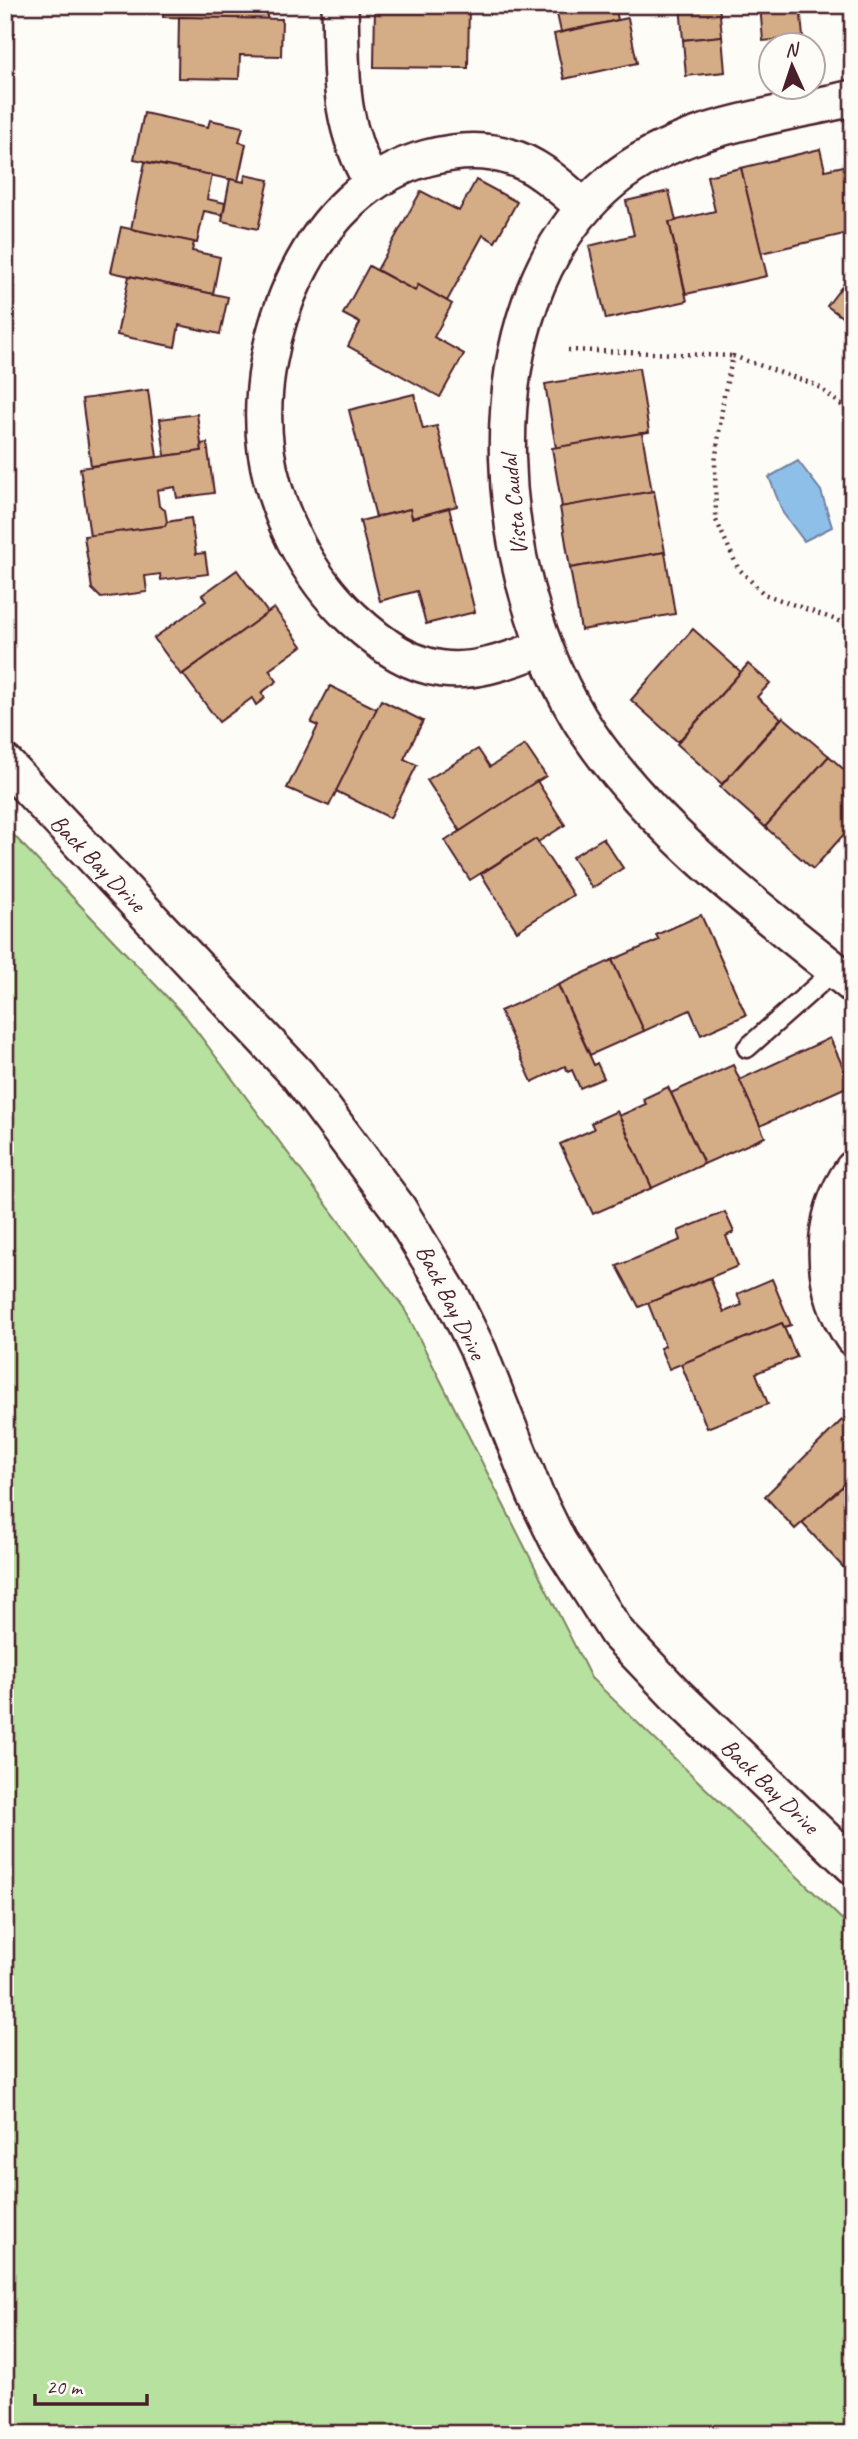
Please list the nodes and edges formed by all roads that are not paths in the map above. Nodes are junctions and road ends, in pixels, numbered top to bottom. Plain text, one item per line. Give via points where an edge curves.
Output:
1 (340, 5) edge
2 (853, 98) edge
3 (372, 183) junction
4 (584, 207) junction
5 (544, 647) junction
6 (5, 763) edge
7 (844, 978) edge
8 (747, 1048) dead end
9 (853, 1169) edge
10 (853, 1338) edge
11 (853, 1866) edge

1 - 3 street via 346,122
2 - 4 street, Vista Caudal via 693,135 656,151 613,180
3 - 4 street via 412,162 480,151 511,157 540,171
3 - 5 street via 314,245 285,299 272,343 265,389 266,450 281,510 300,551 335,602 380,644 409,661 448,670 481,669
4 - 5 street, Vista Caudal via 561,238 538,283 519,348 510,403 507,458 514,540
5 - 7 street, Vista Caudal via 574,709 630,790 669,830
6 - 11 street, Back Bay Drive via 298,1075 398,1208 447,1287 479,1352 558,1541 617,1633
7 - 8 lane
9 - 10 street via 830,1219 826,1259 833,1298

